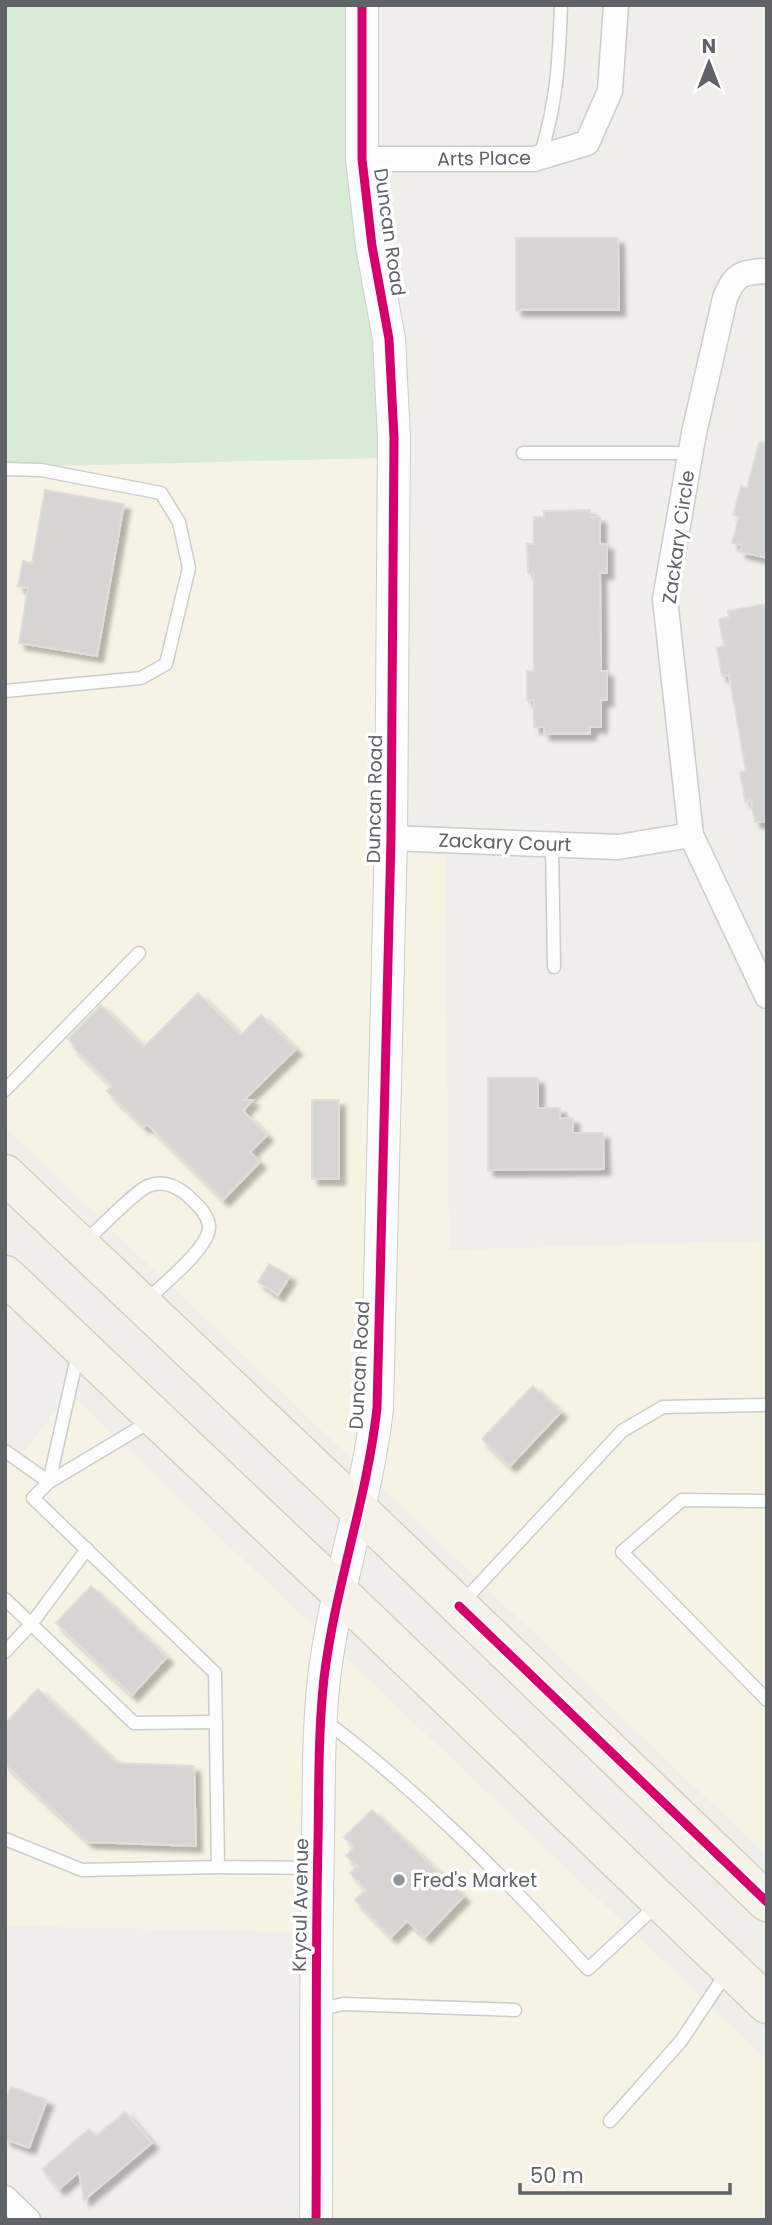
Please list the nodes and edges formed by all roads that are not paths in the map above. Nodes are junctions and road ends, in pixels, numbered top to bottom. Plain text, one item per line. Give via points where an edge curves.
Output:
1 (362, 5) edge
2 (561, 5) edge
3 (616, 5) edge
4 (540, 157) junction
5 (362, 159) junction
6 (767, 271) edge
7 (523, 453) dead end
8 (690, 453) junction
9 (5, 469) edge
10 (5, 691) edge
11 (691, 835) junction
12 (391, 838) junction
13 (552, 844) junction
14 (139, 953) dead end
15 (554, 967) dead end
16 (767, 996) edge
17 (5, 1090) edge
18 (5, 1174) edge
19 (81, 1246) junction
20 (5, 1275) edge
21 (143, 1305) junction
22 (80, 1346) junction
23 (767, 1405) edge
24 (156, 1418) junction
25 (5, 1451) edge
26 (49, 1482) junction
27 (767, 1501) edge
28 (359, 1510) junction
29 (87, 1549) junction
30 (339, 1592) junction
31 (5, 1599) edge
32 (459, 1606) junction
33 (32, 1623) junction
34 (5, 1652) edge
35 (767, 1700) edge
36 (321, 1717) junction
37 (216, 1722) junction
38 (5, 1839) edge
39 (218, 1867) junction
40 (318, 1868) junction
41 (763, 1891) edge
42 (660, 1903) junction
43 (729, 1968) junction
44 (767, 2004) edge
45 (317, 2010) junction
46 (515, 2010) dead end
47 (610, 2121) dead end
48 (5, 2198) edge
49 (27, 2220) edge
50 (317, 2220) edge

1 - 5 street, Duncan Road
2 - 4 lane via 558,79
3 - 4 street, Arts Place via 610,91 587,143
4 - 5 street, Arts Place
5 - 12 street, Duncan Road via 391,367
6 - 8 street, Zackary Circle via 747,272 733,279
7 - 8 lane
8 - 11 street, Zackary Circle via 666,599
9 - 10 lane via 41,470 161,493 179,522 189,568 166,664 141,678
11 - 13 street, Zackary Court via 618,847
11 - 16 street, Zackary Circle
12 - 13 street, Zackary Court
12 - 28 street, Duncan Road via 379,1360 374,1431
13 - 15 lane
14 - 17 lane
18 - 19 main road
19 - 21 main road
19 - 21 lane via 144,1187 157,1183 183,1192 203,1210 209,1233 202,1246
20 - 22 main road
21 - 28 main road
22 - 24 main road
22 - 26 lane
23 - 32 lane via 663,1407 622,1432
24 - 26 lane
24 - 30 main road
25 - 26 lane
26 - 29 lane via 33,1498
27 - 35 lane via 682,1500 622,1552
28 - 30 street, Duncan Road
28 - 32 main road
29 - 33 lane
29 - 37 lane via 215,1673
30 - 36 street, Krycul Avenue
30 - 42 main road
31 - 33 lane
32 - 41 main road
33 - 34 lane
33 - 37 lane via 134,1723
36 - 40 street, Krycul Avenue
36 - 42 lane via 377,1759 515,1890 588,1969
37 - 39 lane
38 - 39 lane via 82,1870
39 - 40 lane
40 - 45 street, Krycul Avenue
42 - 43 main road
43 - 44 main road
43 - 47 lane via 681,2041
45 - 46 lane via 342,2004
45 - 50 street, Krycul Avenue
48 - 49 street

